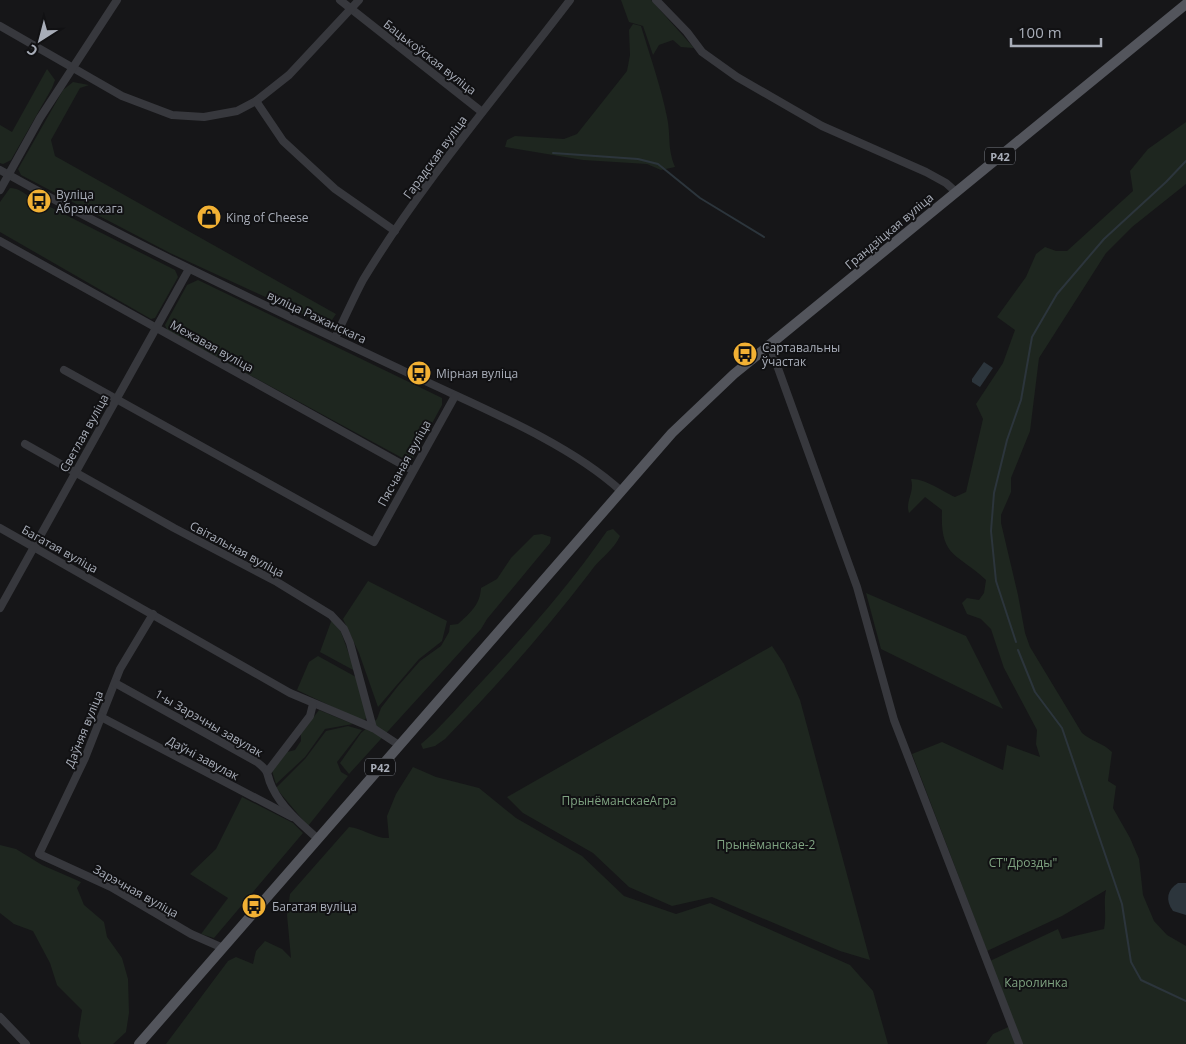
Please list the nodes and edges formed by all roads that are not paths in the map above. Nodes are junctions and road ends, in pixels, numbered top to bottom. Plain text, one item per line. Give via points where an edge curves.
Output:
1 (117, 0) edge
2 (340, 0) edge
3 (359, 0) edge
4 (570, 0) edge
5 (656, 0) edge
6 (1186, 4) edge
7 (350, 9) junction
8 (0, 26) edge
9 (73, 68) junction
10 (256, 101) junction
11 (482, 112) junction
12 (0, 170) edge
13 (8, 174) junction
14 (0, 190) edge
15 (956, 192) junction
16 (395, 231) junction
17 (0, 241) edge
18 (189, 269) junction
19 (156, 328) junction
20 (335, 338) junction
21 (770, 346) junction
22 (64, 370) dead end
23 (454, 396) junction
24 (117, 398) junction
25 (25, 444) dead end
26 (412, 470) junction
27 (76, 471) junction
28 (620, 490) junction
29 (0, 528) edge
30 (34, 546) junction
31 (0, 608) edge
32 (153, 614) junction
33 (115, 683) junction
34 (313, 704) junction
35 (101, 717) junction
36 (373, 728) junction
37 (399, 745) junction
38 (268, 771) junction
39 (295, 819) junction
40 (318, 840) junction
41 (39, 854) joint
42 (223, 948) junction
43 (0, 1017) edge
44 (26, 1044) edge
45 (139, 1044) edge
46 (1019, 1044) edge

1 - 9 street
2 - 7 street, Бацькоўская вуліца
3 - 7 street
4 - 11 street, Гарадская вуліца
5 - 15 street via 688,32 702,52 752,86 822,126 926,172
6 - 15 main road, Грандзіцкая вуліца / Р42
7 - 10 street via 289,75
7 - 11 street, Бацькоўская вуліца
8 - 9 street
9 - 10 street via 122,96 172,115 204,117 237,111
9 - 13 street
10 - 16 street via 283,141 335,190
11 - 16 street, Гарадская вуліца
12 - 13 street, вуліца Ражанскага
13 - 14 street
13 - 18 street, вуліца Ражанскага
15 - 21 main road, Грандзіцкая вуліца / Р42
16 - 20 street, Гарадская вуліца via 363,282
17 - 19 street, Межавая вуліца
18 - 19 street, Светлая вуліца
18 - 20 street, вуліца Ражанскага
19 - 24 street, Светлая вуліца
19 - 26 street, Межавая вуліца
20 - 23 street, вуліца Ражанскага
21 - 28 main road, Грандзіцкая вуліца / Р42 via 734,374 677,428
21 - 46 street via 857,587 894,720
22 - 24 street
23 - 26 street, Пясчаная вуліца
23 - 28 street, вуліца Ражанскага via 575,456
24 - 26 street, Пясчаная вуліца via 374,542
24 - 27 street, Светлая вуліца
25 - 27 street, Світальная вуліца
27 - 30 street, Светлая вуліца
27 - 36 street, Світальная вуліца via 331,615 344,629 350,643
28 - 37 main road, Р42
29 - 30 street, Багатая вуліца
30 - 31 street, Светлая вуліца
30 - 32 street, Багатая вуліца
32 - 33 street, Даўняя вуліца
32 - 34 street, Багатая вуліца
33 - 35 street, Даўняя вуліца
33 - 38 street, 1-ы Зарэчны завулак
34 - 36 street, Багатая вуліца
34 - 38 street via 310,716
35 - 39 street, Даўні завулак
35 - 41 street, Даўняя вуліца
36 - 37 street, Багатая вуліца
37 - 40 main road, Р42
38 - 39 street, 1-ы Зарэчны завулак via 271,786
39 - 40 street, 1-ы Зарэчны завулак
40 - 42 main road, Р42
41 - 42 street, Зарэчная вуліца via 110,887
42 - 45 main road, Р42
43 - 44 street

